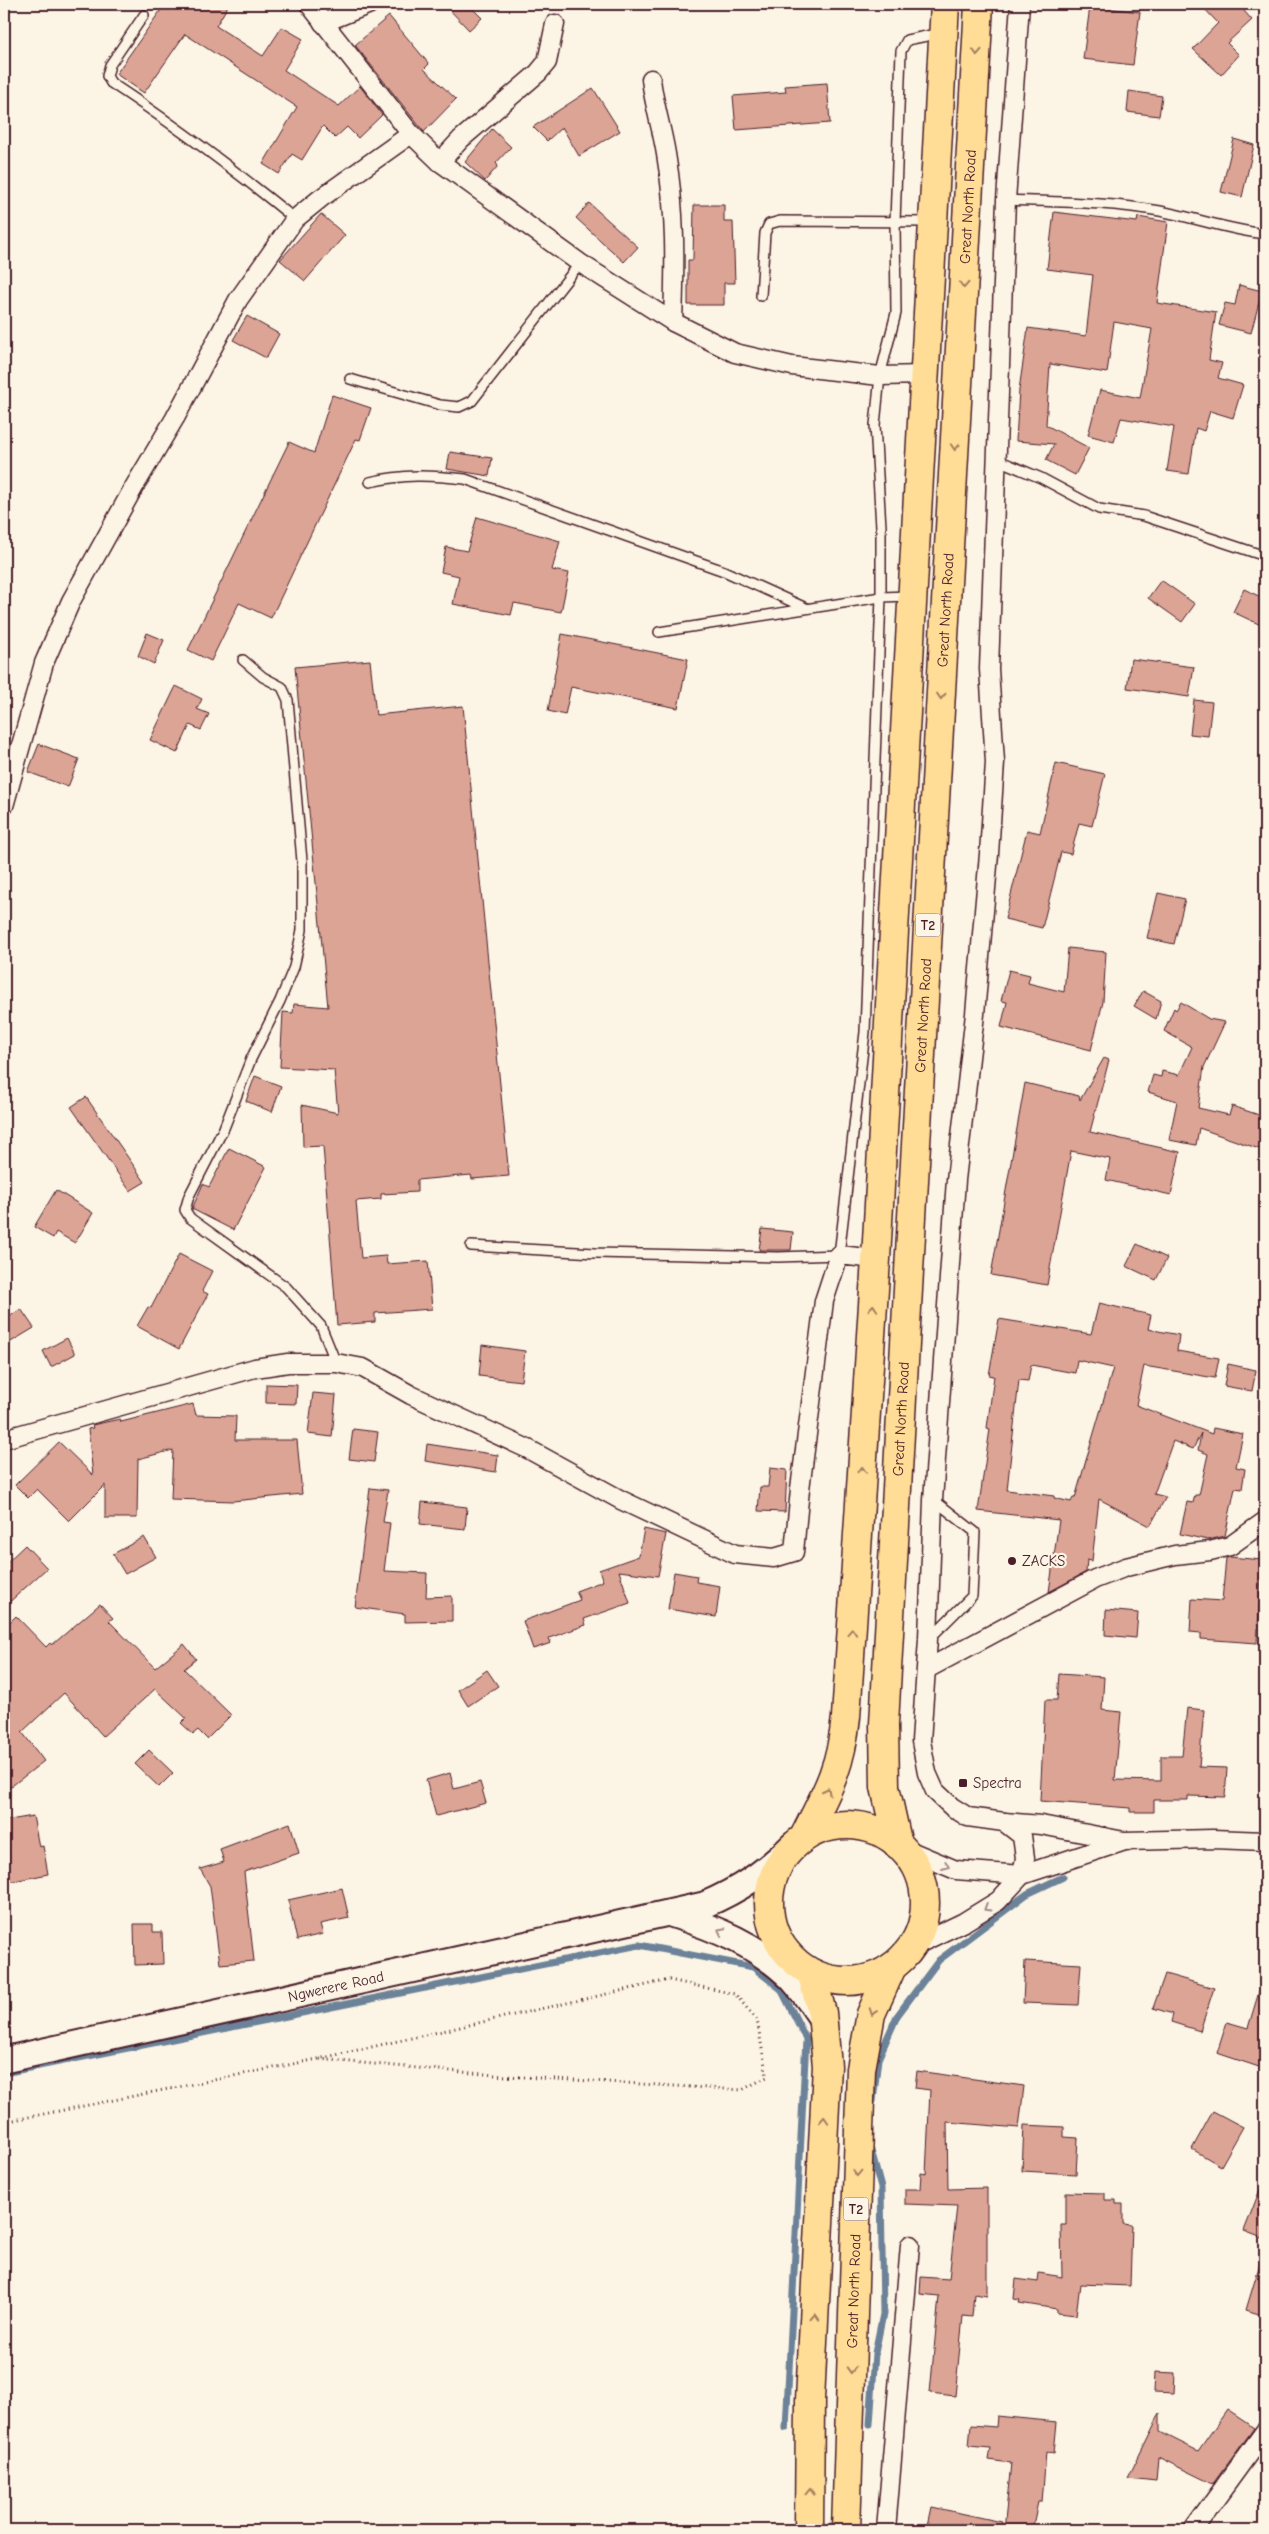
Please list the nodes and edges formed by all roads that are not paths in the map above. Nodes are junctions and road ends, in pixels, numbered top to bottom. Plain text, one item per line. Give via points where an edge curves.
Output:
1 (309, 4) edge
2 (370, 4) edge
3 (944, 4) edge
4 (980, 4) edge
5 (1020, 4) edge
6 (144, 15) dead end
7 (323, 23) junction
8 (555, 24) dead end
9 (943, 33) junction
10 (650, 79) dead end
11 (412, 134) junction
12 (440, 162) junction
13 (1006, 200) junction
14 (295, 220) junction
15 (895, 222) junction
16 (932, 222) junction
17 (1265, 234) edge
18 (580, 263) junction
19 (761, 296) dead end
20 (673, 322) junction
21 (924, 375) junction
22 (880, 376) junction
23 (350, 379) dead end
24 (998, 460) junction
25 (370, 482) dead end
26 (1265, 556) edge
27 (912, 596) junction
28 (881, 597) junction
29 (806, 608) junction
30 (659, 632) dead end
31 (243, 660) dead end
32 (4, 806) edge
33 (471, 1246) dead end
34 (838, 1255) junction
35 (876, 1258) junction
36 (336, 1363) junction
37 (4, 1439) edge
38 (933, 1500) junction
39 (1265, 1521) edge
40 (928, 1640) junction
41 (926, 1669) junction
42 (1004, 1822) junction
43 (799, 1840) junction
44 (1124, 1841) junction
45 (1265, 1841) edge
46 (900, 1846) junction
47 (1022, 1875) junction
48 (668, 1913) junction
49 (910, 1948) junction
50 (756, 1950) junction
51 (892, 1967) junction
52 (807, 1972) junction
53 (822, 2019) junction
54 (4, 2060) edge
55 (910, 2246) dead end
56 (1265, 2431) edge
57 (809, 2530) edge
58 (846, 2530) edge
59 (886, 2530) edge
60 (1193, 2530) edge

1 - 7 street
2 - 7 street
3 - 9 main road, T2
4 -> 46 main road, Great North Road / T2 via 884,1724 885,1786
5 - 13 street
6 - 14 lane via 110,65 107,76 110,83 245,178
7 - 11 street
8 - 12 street via 547,62 538,73 461,139
9 - 15 lane via 907,40 901,51
9 - 16 main road, T2
10 - 20 street via 666,153 676,237
11 - 12 street
11 - 14 street
12 - 18 street
13 - 17 lane via 1161,211 1235,230
13 - 24 street
14 - 32 street via 238,300 71,601 44,663
15 - 16 lane
15 - 19 lane via 780,221 769,224 765,233
15 - 22 lane via 896,313
16 - 21 main road, T2
18 - 20 street
18 - 23 lane via 472,401 459,408
20 - 22 street via 735,352 792,366
21 - 22 street
21 - 27 main road, T2
22 - 28 lane via 875,425
24 - 26 lane via 1041,478 1099,509 1144,516
24 - 38 street via 989,669 995,762 989,854 956,1180
25 - 29 lane via 426,474 465,479 724,572
27 - 28 lane
27 - 35 main road, T2
28 - 29 lane
28 - 34 lane via 864,1032
29 - 30 lane
31 - 36 lane via 263,677 282,687 288,700 302,861 302,930 294,966 280,1001 185,1210 190,1218 286,1287 321,1326
33 - 34 lane via 595,1253
34 - 35 street
34 - 36 street via 824,1301 794,1552 774,1558 735,1554 621,1500 363,1368
43 -> 35 main road, T2 via 833,1779 843,1749
36 - 37 street via 288,1363 255,1368
38 - 40 street
38 - 40 lane via 976,1532 972,1596
39 - 41 street via 1230,1546 1126,1567 1095,1579
40 - 41 street
41 - 42 street via 921,1741 927,1773 935,1791 968,1817
42 - 44 street via 1041,1825
42 - 47 street via 1022,1836
43 - 46 main road via 837,1824 854,1824 885,1834
43 - 48 main road, Ngwerere Road via 767,1870 737,1891 704,1905
43 - 52 main road via 774,1878 769,1903 778,1940 793,1961
44 - 45 street
44 - 47 street
46 -> 47 street via 956,1870
46 - 49 main road via 919,1872 924,1887 923,1919
47 -> 49 street via 998,1901 964,1922
50 -> 48 main road via 713,1927
48 - 54 main road, Ngwerere Road
49 - 51 main road
50 - 52 main road
50 - 53 main road via 792,1980
51 - 52 main road via 867,1980 853,1983 825,1980
51 -> 58 main road, Great North Road / T2 via 871,2014 861,2069
52 - 53 main road
57 -> 53 main road via 810,2400 827,2066
55 - 59 street
56 - 60 street

